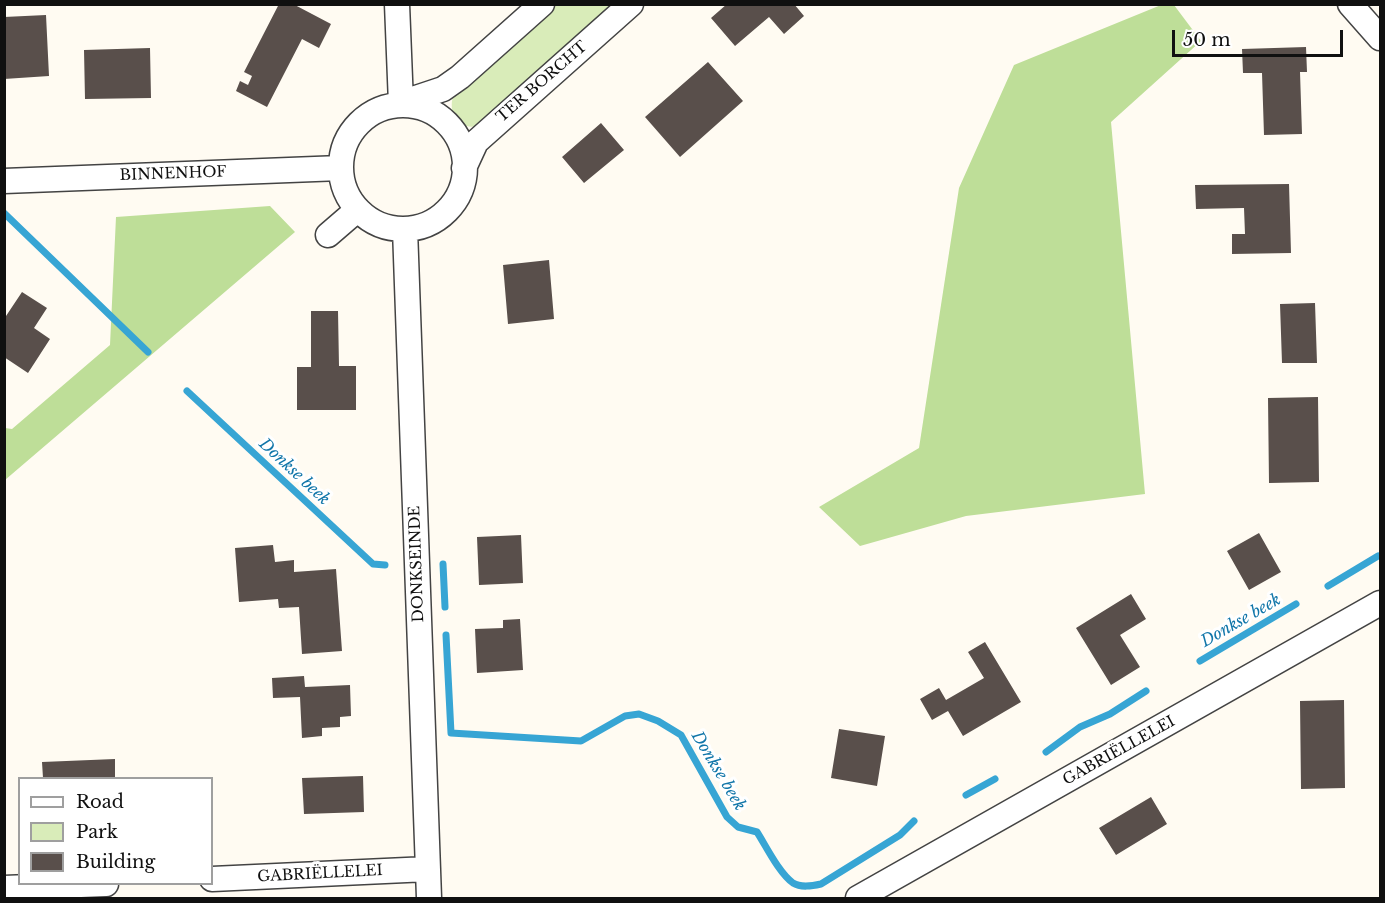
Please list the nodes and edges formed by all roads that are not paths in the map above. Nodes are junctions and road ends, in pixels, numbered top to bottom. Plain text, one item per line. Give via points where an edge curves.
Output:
1 (397, 4) edge
2 (542, 4) edge
3 (630, 4) edge
4 (1350, 4) edge
5 (1380, 38) edge
6 (400, 104) junction
7 (341, 168) junction
8 (464, 168) junction
9 (4, 181) edge
10 (357, 210) junction
11 (405, 229) junction
12 (328, 235) dead end
13 (1380, 603) edge
14 (428, 869) junction
15 (213, 879) edge
16 (80, 885) edge
17 (4, 888) edge
18 (429, 898) edge
19 (858, 898) edge

1 - 6 street
2 - 6 street via 443,89
3 - 8 street, TER BORCHT via 476,142
4 - 5 street
6 - 7 street via 363,120 346,142
6 - 8 street via 418,106 445,123 461,144
7 - 9 street, BINNENHOF
7 - 10 street via 343,184
8 - 11 street via 453,202 440,218
10 - 11 street via 385,226
10 - 12 street
11 - 14 street, DONKSEINDE
13 - 19 street, GABRIËLLELEI
14 - 15 street, GABRIËLLELEI
14 - 18 street, DONKSEINDE
16 - 17 street

